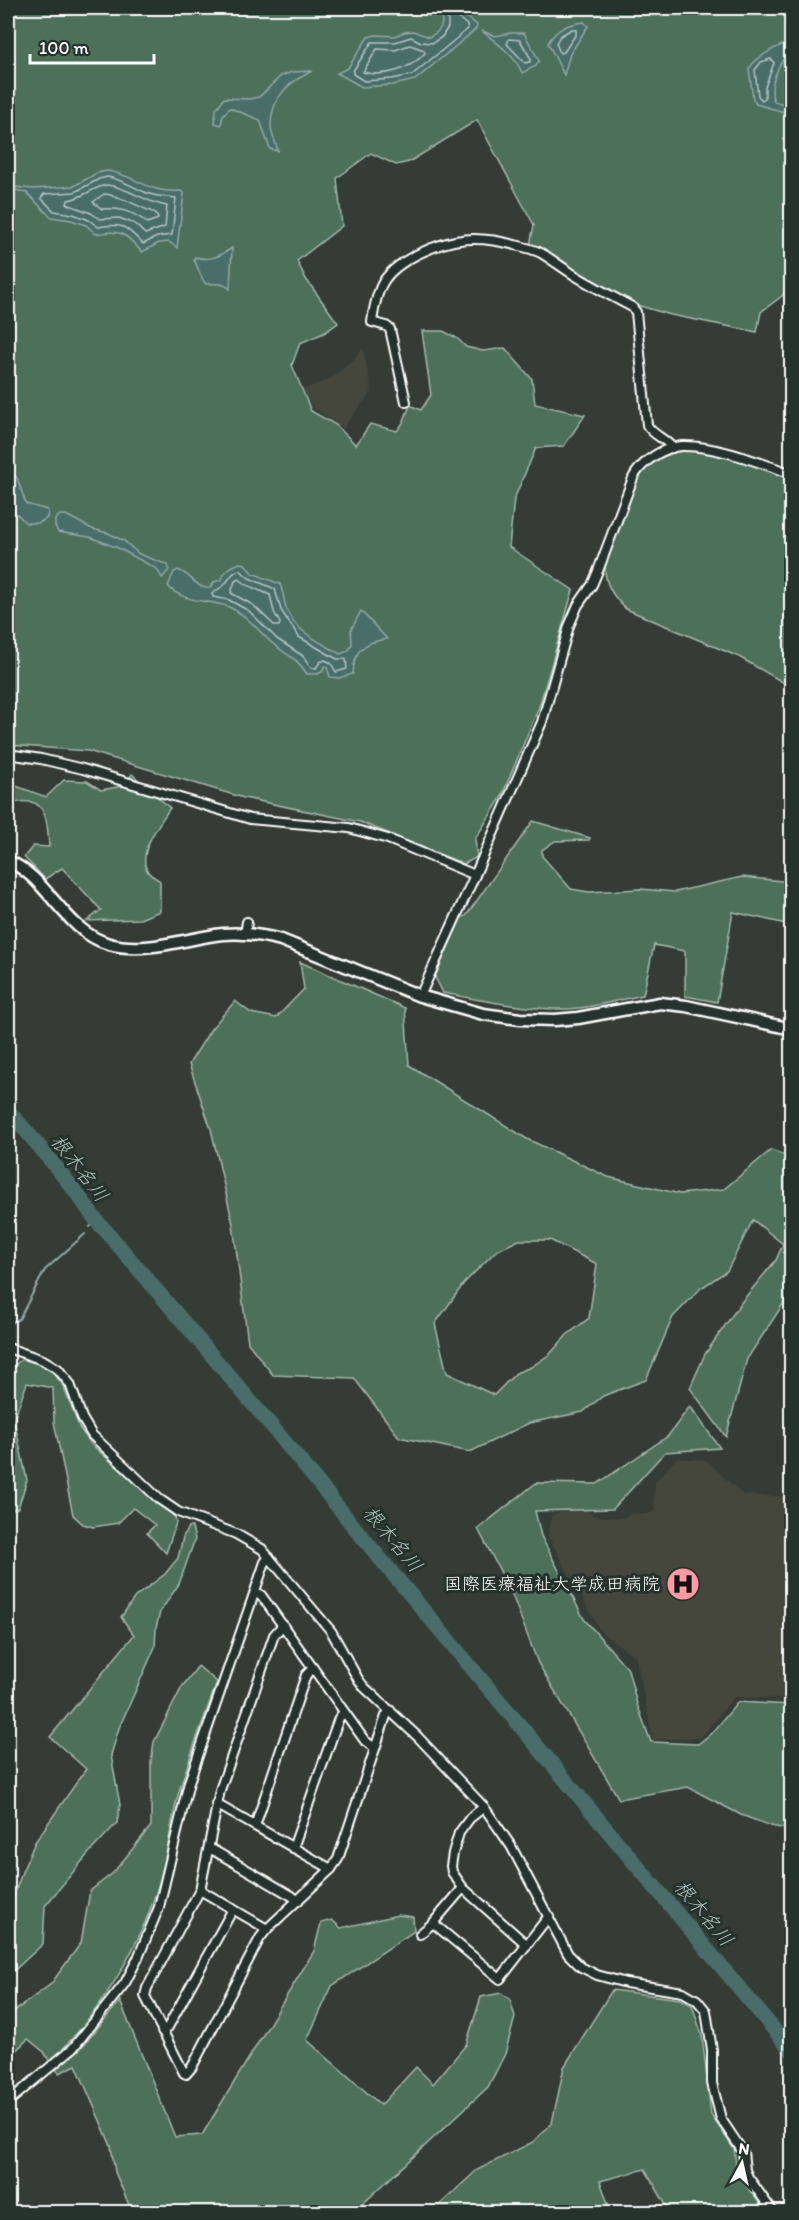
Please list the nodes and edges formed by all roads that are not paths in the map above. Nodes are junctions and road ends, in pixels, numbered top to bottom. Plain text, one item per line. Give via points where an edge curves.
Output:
1 (406, 402) dead end
2 (672, 448) junction
3 (792, 474) edge
4 (8, 754) edge
5 (8, 861) edge
6 (475, 875) junction
7 (247, 922) dead end
8 (245, 934) junction
9 (420, 996) junction
10 (792, 1029) edge
11 (8, 1348) edge
12 (269, 1557) junction
13 (255, 1592) junction
14 (284, 1625) junction
15 (313, 1668) junction
16 (390, 1710) junction
17 (344, 1712) junction
18 (375, 1748) junction
19 (216, 1804) junction
20 (484, 1807) junction
21 (255, 1826) junction
22 (293, 1848) junction
23 (208, 1850) junction
24 (331, 1869) junction
25 (463, 1888) junction
26 (200, 1890) junction
27 (298, 1901) junction
28 (233, 1909) junction
29 (549, 1916) junction
30 (433, 1923) junction
31 (267, 1929) junction
32 (420, 1934) dead end
33 (526, 1945) junction
34 (162, 2031) junction
35 (8, 2102) edge
36 (773, 2212) edge

1 - 2 street via 390,329 372,322 384,280 405,260 450,241 496,240 539,252 632,307 636,312 647,425
2 - 3 street via 712,451
2 - 6 street via 640,466 633,478 592,585 569,626 542,722
4 - 6 street via 83,769 250,819 349,828 388,839
5 - 8 street via 29,875 76,926 110,944 167,944
6 - 9 street
7 - 8 street
8 - 9 street via 282,940
9 - 10 street via 483,1014 539,1020 578,1018 647,1004 673,1004
11 - 12 street via 58,1369 70,1384 92,1434 159,1499 183,1514 248,1540
12 - 13 street
12 - 16 street via 331,1630 358,1679
13 - 14 street
13 - 35 street via 189,1782 159,1908 138,1958 125,1983 73,2048
14 - 15 street
14 - 19 street via 274,1635
15 - 17 street
15 - 21 street via 306,1674
16 - 18 street
16 - 20 street
17 - 18 street via 365,1741
17 - 22 street
18 - 24 street via 338,1859
19 - 21 street
19 - 23 street
20 - 25 street via 464,1825 453,1853 452,1872
20 - 29 street via 512,1846
21 - 22 street
22 - 24 street
23 - 26 street
23 - 27 street
24 - 27 street
25 - 30 street
25 - 33 street
26 - 28 street
26 - 34 street via 147,1988 145,1996
27 - 31 street
28 - 31 street
28 - 34 street
29 - 33 street
29 - 36 street via 568,1954 581,1967 597,1976 683,1992 706,2012 712,2083 721,2119 743,2152 748,2177
30 - 32 street
30 - 33 street via 500,1978
31 - 34 street via 186,2074

